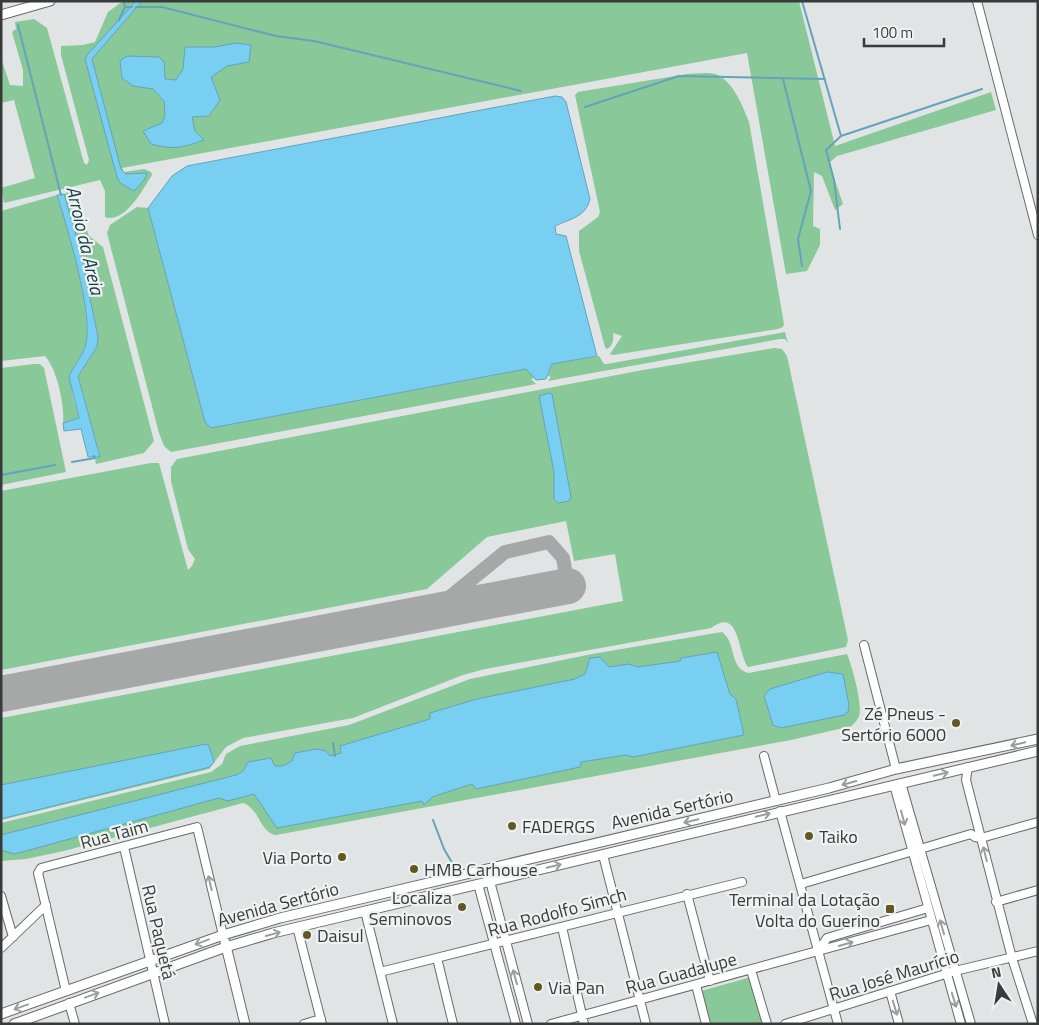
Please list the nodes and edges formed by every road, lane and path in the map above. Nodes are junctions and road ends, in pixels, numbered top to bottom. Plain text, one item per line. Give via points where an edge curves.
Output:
1 (50, 1) edge
2 (977, 1) edge
3 (1, 14) edge
4 (1038, 235) edge
5 (864, 645) dead end
6 (1038, 739) edge
7 (1038, 751) edge
8 (764, 756) dead end
9 (930, 763) junction
10 (968, 768) junction
11 (896, 769) junction
12 (898, 784) junction
13 (776, 801) junction
14 (780, 811) junction
15 (1038, 822) edge
16 (981, 838) junction
17 (124, 847) junction
18 (916, 850) junction
19 (603, 855) junction
20 (487, 870) junction
21 (490, 882) junction
22 (742, 882) dead end
23 (478, 884) junction
24 (801, 884) junction
25 (1038, 890) edge
26 (687, 894) junction
27 (1, 896) edge
28 (996, 902) junction
29 (46, 905) junction
30 (928, 908) junction
31 (365, 911) junction
32 (619, 911) junction
33 (931, 920) junction
34 (870, 926) junction
35 (297, 927) junction
36 (562, 927) junction
37 (223, 935) junction
38 (873, 936) junction
39 (13, 937) junction
40 (506, 941) junction
41 (495, 944) junction
42 (947, 945) junction
43 (226, 947) junction
44 (938, 947) junction
45 (1, 948) edge
46 (1038, 951) edge
47 (818, 952) junction
48 (437, 958) junction
49 (1012, 958) junction
50 (150, 961) junction
51 (751, 970) junction
52 (955, 971) junction
53 (153, 972) junction
54 (380, 972) junction
55 (946, 974) junction
56 (710, 981) junction
57 (696, 985) junction
58 (66, 991) junction
59 (890, 992) junction
60 (639, 1000) junction
61 (69, 1003) junction
62 (834, 1009) junction
63 (1, 1014) edge
64 (583, 1020) edge
65 (322, 1021) edge
66 (1035, 1023) edge
67 (14, 1024) edge
68 (75, 1024) edge
69 (165, 1024) edge
70 (245, 1024) edge
71 (304, 1024) edge
72 (394, 1024) edge
73 (454, 1024) edge
74 (516, 1024) edge
75 (528, 1024) edge
76 (551, 1024) edge
77 (646, 1024) edge
78 (706, 1024) edge
79 (767, 1024) edge
80 (785, 1024) edge
81 (838, 1024) edge
82 (900, 1024) edge
83 (961, 1024) edge
84 (971, 1024) edge

1 - 3 main road
2 - 4 street
5 - 11 street
6 -> 9 main road, Avenida Sertório
7 - 10 main road, Avenida Sertório
8 - 13 street
9 - 11 main road, Avenida Sertório
9 - 12 main road via 899,774
12 -> 10 main road, Avenida Sertório
10 - 16 street via 966,780
11 -> 13 main road, Avenida Sertório
12 - 14 main road, Avenida Sertório
12 - 18 street
13 -> 20 main road, Avenida Sertório
19 -> 14 main road, Avenida Sertório
14 - 24 street
15 - 16 street
16 - 18 street via 971,834
28 -> 16 street
17 - 29 street, Rua Taim via 39,870
37 -> 17 street, Rua Taim via 197,827
17 - 50 street, Rua Paquetá
18 - 24 street
18 - 30 street
42 -> 18 street
21 -> 19 main road, Avenida Sertório
19 - 32 street
20 - 21 street
20 - 37 main road, Avenida Sertório via 345,902
21 - 23 main road, Avenida Sertório
21 - 40 street
22 - 26 street, Rua Rodolfo Simch
23 - 31 main road, Avenida Sertório
23 - 41 street
24 - 47 street
25 - 28 street
26 - 32 street, Rua Rodolfo Simch
26 - 56 street
27 - 39 street
28 - 49 street
29 - 39 street
29 - 58 street
30 - 33 street
30 - 34 street
31 - 35 main road, Avenida Sertório
31 - 54 street
32 - 36 street, Rua Rodolfo Simch
32 - 60 street
33 - 38 street, Rua Guadalupe
33 - 44 street
34 - 38 street
34 - 47 street via 827,938
43 -> 35 main road, Avenida Sertório
35 - 65 street
36 - 40 street, Rua Rodolfo Simch
36 - 64 street
37 - 43 main road
37 -> 50 main road, Avenida Sertório
47 -> 38 street, Rua Guadalupe
39 - 45 street
40 - 41 street, Rua Rodolfo Simch
75 -> 40 street
41 - 48 street, Rua Rodolfo Simch
41 - 74 street
42 - 44 street
42 - 52 street
43 - 53 main road, Avenida Sertório
43 - 70 main road
44 - 55 street
46 - 49 street, Rua José Maurício
47 - 51 street, Rua Guadalupe
47 - 62 street
48 - 54 street, Rua Rodolfo Simch
48 - 73 street
49 - 52 street, Rua José Maurício
49 - 66 street
50 - 53 street, Rua Paquetá
50 - 58 main road, Avenida Sertório
51 - 56 street, Rua Guadalupe
51 - 79 street
52 - 55 street, Rua José Maurício
52 - 84 street
61 -> 53 main road, Avenida Sertório
53 - 69 street, Rua Paquetá
54 - 72 street
55 - 59 street, Rua José Maurício
55 -> 83 street
56 - 57 street, Rua Guadalupe
57 - 60 street, Rua Guadalupe
57 - 78 street
58 -> 63 main road, Avenida Sertório
59 - 62 street, Rua José Maurício
59 -> 82 street
60 - 64 street, Rua Guadalupe
60 - 77 street
61 - 67 main road, Avenida Sertório
61 - 68 street
62 - 80 street, Rua José Maurício
62 - 81 street
64 - 76 street, Rua Guadalupe
65 - 71 street

